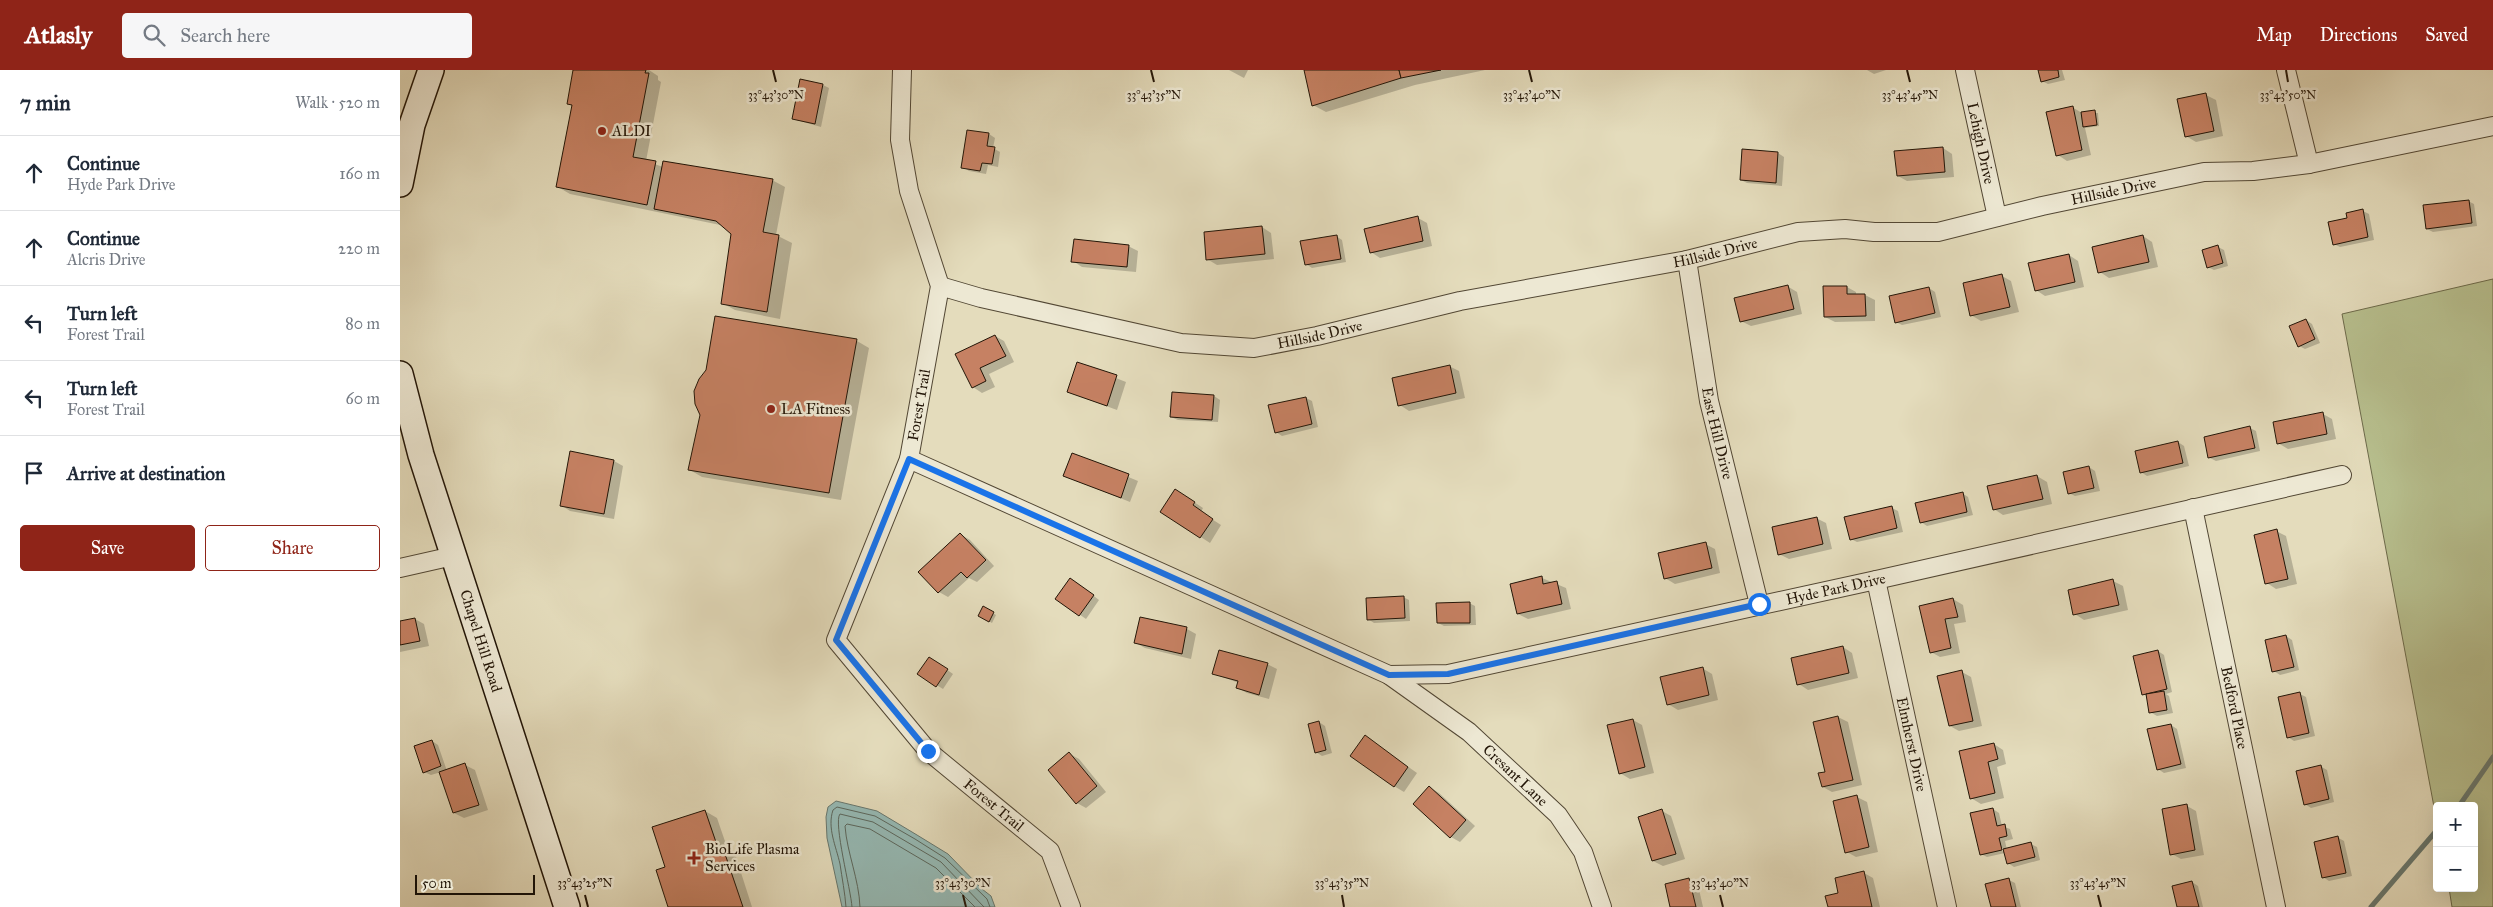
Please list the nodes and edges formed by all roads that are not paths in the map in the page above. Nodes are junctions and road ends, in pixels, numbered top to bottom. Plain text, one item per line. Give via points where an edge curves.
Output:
1 (431, 70) edge
2 (902, 70) edge
3 (1965, 70) edge
4 (2286, 70) edge
5 (2493, 126) edge
6 (2309, 164) junction
7 (400, 184) edge
8 (1997, 217) junction
9 (1687, 260) junction
10 (940, 286) junction
11 (400, 374) edge
12 (909, 459) junction
13 (2342, 475) dead end
14 (2193, 508) junction
15 (453, 556) junction
16 (400, 568) edge
17 (1876, 580) junction
18 (1759, 604) junction
19 (1389, 675) junction
20 (567, 907) edge
21 (1071, 907) edge
22 (1602, 907) edge
23 (1947, 907) edge
24 (2276, 907) edge

1 - 7 main road via 412,125
2 - 10 street, Forest Trail via 900,140 909,191
3 - 8 street, Lehigh Drive
4 - 6 street
5 - 6 street, Hillside Drive
6 - 8 street, Hillside Drive via 2253,171 2204,172
8 - 9 street, Hillside Drive via 1938,232 1845,229 1798,232
9 - 10 street, Hillside Drive via 1460,301 1254,348 1181,344
9 - 18 street, East Hill Drive via 1709,401
10 - 12 street, Forest Trail
11 - 15 main road, Chapel Hill Road
12 - 19 street
12 - 21 street, Forest Trail via 836,640 928,751 1050,851
13 - 14 street, Hyde Park Drive
14 - 17 street, Hyde Park Drive
14 - 24 street, Bedford Place
15 - 16 street
15 - 20 main road, Chapel Hill Road
17 - 18 street, Hyde Park Drive
17 - 23 street, Elmherst Drive
18 - 19 street, Hyde Park Drive via 1448,674
19 - 22 street, Cresant Lane via 1469,732 1558,814 1583,852

